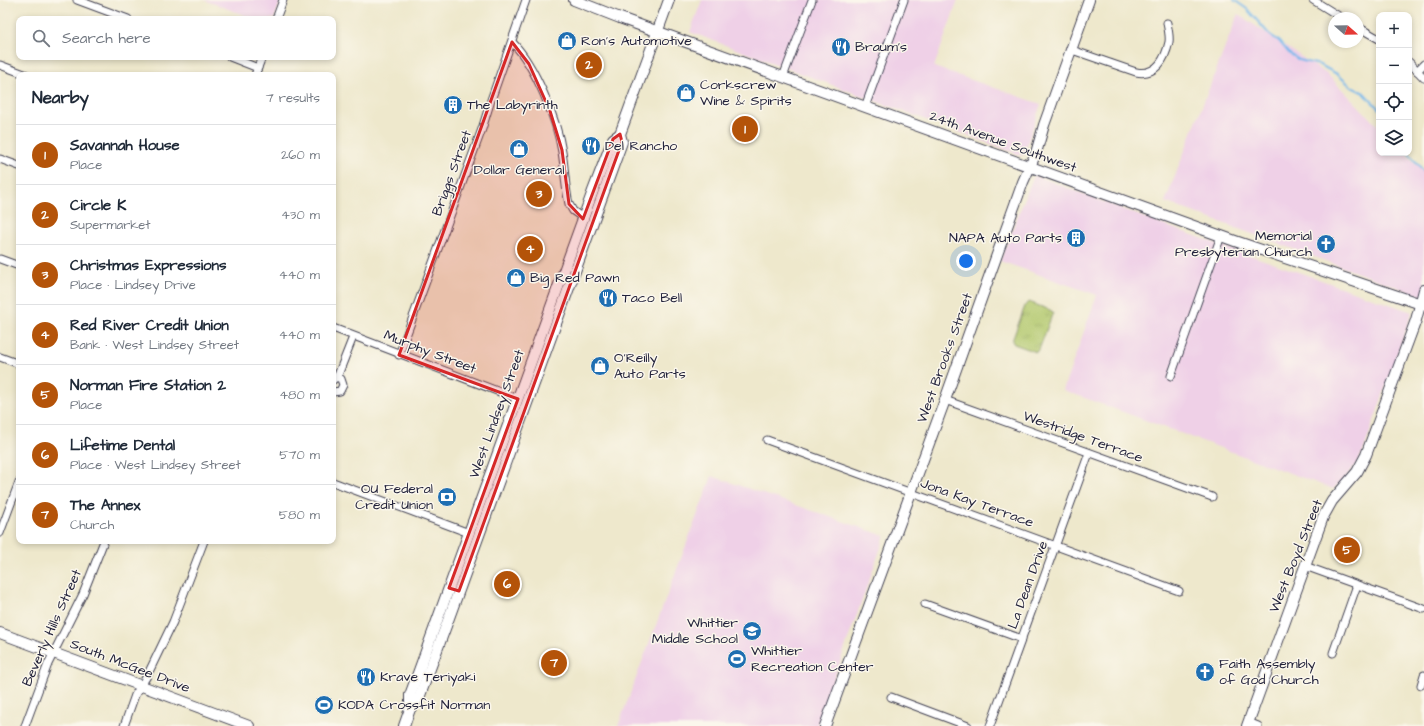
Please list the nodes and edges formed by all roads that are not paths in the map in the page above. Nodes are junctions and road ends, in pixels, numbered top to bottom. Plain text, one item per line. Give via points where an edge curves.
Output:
1 (77, 0) edge
2 (283, 0) edge
3 (526, 0) edge
4 (574, 0) edge
5 (669, 0) edge
6 (812, 0) edge
7 (904, 0) edge
8 (1089, 0) edge
9 (1313, 0) edge
10 (1332, 12) edge
11 (120, 16) edge
12 (277, 16) edge
13 (1167, 23) dead end
14 (1364, 30) edge
15 (657, 32) junction
16 (1376, 37) edge
17 (512, 42) junction
18 (1072, 50) junction
19 (238, 60) edge
20 (261, 60) edge
21 (1424, 64) edge
22 (0, 65) edge
23 (1412, 65) edge
24 (258, 68) junction
25 (1417, 71) junction
26 (19, 72) edge
27 (256, 72) edge
28 (784, 77) junction
29 (1424, 78) edge
30 (865, 107) junction
31 (620, 134) junction
32 (0, 159) edge
33 (16, 165) edge
34 (1030, 166) junction
35 (593, 191) junction
36 (603, 195) junction
37 (583, 218) junction
38 (593, 223) junction
39 (1221, 236) junction
40 (0, 259) edge
41 (16, 265) edge
42 (1424, 290) edge
43 (1422, 304) edge
44 (336, 329) edge
45 (354, 337) junction
46 (399, 355) junction
47 (0, 357) edge
48 (16, 363) edge
49 (336, 376) edge
50 (1171, 376) dead end
51 (336, 378) edge
52 (525, 378) junction
53 (535, 381) junction
54 (336, 392) edge
55 (945, 400) junction
56 (520, 404) junction
57 (767, 440) dead end
58 (1089, 453) junction
59 (336, 483) edge
60 (16, 490) edge
61 (911, 493) junction
62 (1212, 497) dead end
63 (0, 533) edge
64 (469, 533) junction
65 (103, 544) edge
66 (202, 544) edge
67 (1056, 546) junction
68 (1305, 566) junction
69 (1357, 585) junction
70 (449, 588) junction
71 (459, 591) junction
72 (1179, 591) dead end
73 (925, 604) dead end
74 (1424, 609) edge
75 (440, 613) junction
76 (450, 616) junction
77 (0, 633) edge
78 (1022, 639) junction
79 (53, 652) junction
80 (1333, 653) dead end
81 (1424, 675) edge
82 (141, 685) junction
83 (1420, 685) dead end
84 (891, 697) dead end
85 (410, 709) junction
86 (1251, 725) edge
87 (25, 726) edge
88 (124, 726) edge
89 (250, 726) edge
90 (404, 726) edge
91 (825, 726) edge
92 (968, 726) edge
93 (990, 726) edge

1 - 11 street
2 - 12 street
3 - 17 street, Briggs Street
4 - 15 street, 24th Avenue Southwest
5 - 15 street, West Lindsey Street
6 - 28 street
7 - 30 street
8 - 18 street, West Brooks Street
9 - 10 street
13 - 18 street via 1167,47 1158,66 1148,72 1136,72
14 - 16 street
15 - 28 street, 24th Avenue Southwest
15 - 31 street, West Lindsey Street
17 - 37 street via 530,64 550,111 562,150 569,204 573,211
17 - 46 street, Briggs Street
18 - 34 street, West Brooks Street
19 - 24 street
20 - 24 street
21 - 25 street
22 - 26 street
23 - 25 street
24 - 27 street
25 - 29 street
28 - 30 street, 24th Avenue Southwest
30 - 34 street, 24th Avenue Southwest
31 - 35 street, West Lindsey Street via 613,139
31 - 36 street, West Lindsey Street via 622,142
32 - 33 street
34 - 39 street, 24th Avenue Southwest
34 - 55 street, West Brooks Street
35 - 36 street
35 - 37 street, West Lindsey Street
36 - 38 street, West Lindsey Street
37 - 38 street
37 - 52 street, West Lindsey Street
38 - 53 street, West Lindsey Street
39 - 43 street, 24th Avenue Southwest
39 - 50 street
40 - 41 street
42 - 43 street, West Boyd Street
43 - 68 street, West Boyd Street via 1366,455 1357,472 1328,508
44 - 45 street, Murphy Street
45 - 46 street, Murphy Street
45 - 49 street
46 - 56 street, Murphy Street
47 - 48 street
51 - 54 street via 341,379 343,385 340,391
52 - 53 street
52 - 56 street, West Lindsey Street
53 - 56 street, West Lindsey Street
55 - 58 street, Westridge Terrace
55 - 61 street, West Brooks Street
56 - 64 street, West Lindsey Street
56 - 71 street, West Lindsey Street
57 - 61 street, Jona Kay Terrace
58 - 62 street, Westridge Terrace
58 - 67 street, La Dean Drive
59 - 64 street
60 - 63 street
61 - 67 street, Jona Kay Terrace
61 - 91 street, West Brooks Street
64 - 70 street, West Lindsey Street
65 - 79 street, Beverly Hills Street via 85,590
66 - 82 street via 173,622
67 - 72 street, Jona Kay Terrace
67 - 78 street, La Dean Drive
68 - 69 street
68 - 86 street, West Boyd Street
69 - 74 street
69 - 80 street
70 - 71 street
70 - 75 street, West Lindsey Street
71 - 76 street, West Lindsey Street
73 - 78 street
75 - 76 street
75 - 85 street, West Lindsey Street via 410,695
76 - 85 street, West Lindsey Street via 419,698
77 - 79 street, South McGee Drive
78 - 93 street, La Dean Drive
79 - 82 street, South McGee Drive
79 - 87 street, Beverly Hills Street
81 - 83 street
82 - 88 street
82 - 89 street, South McGee Drive
84 - 92 street
85 - 90 street, West Lindsey Street

